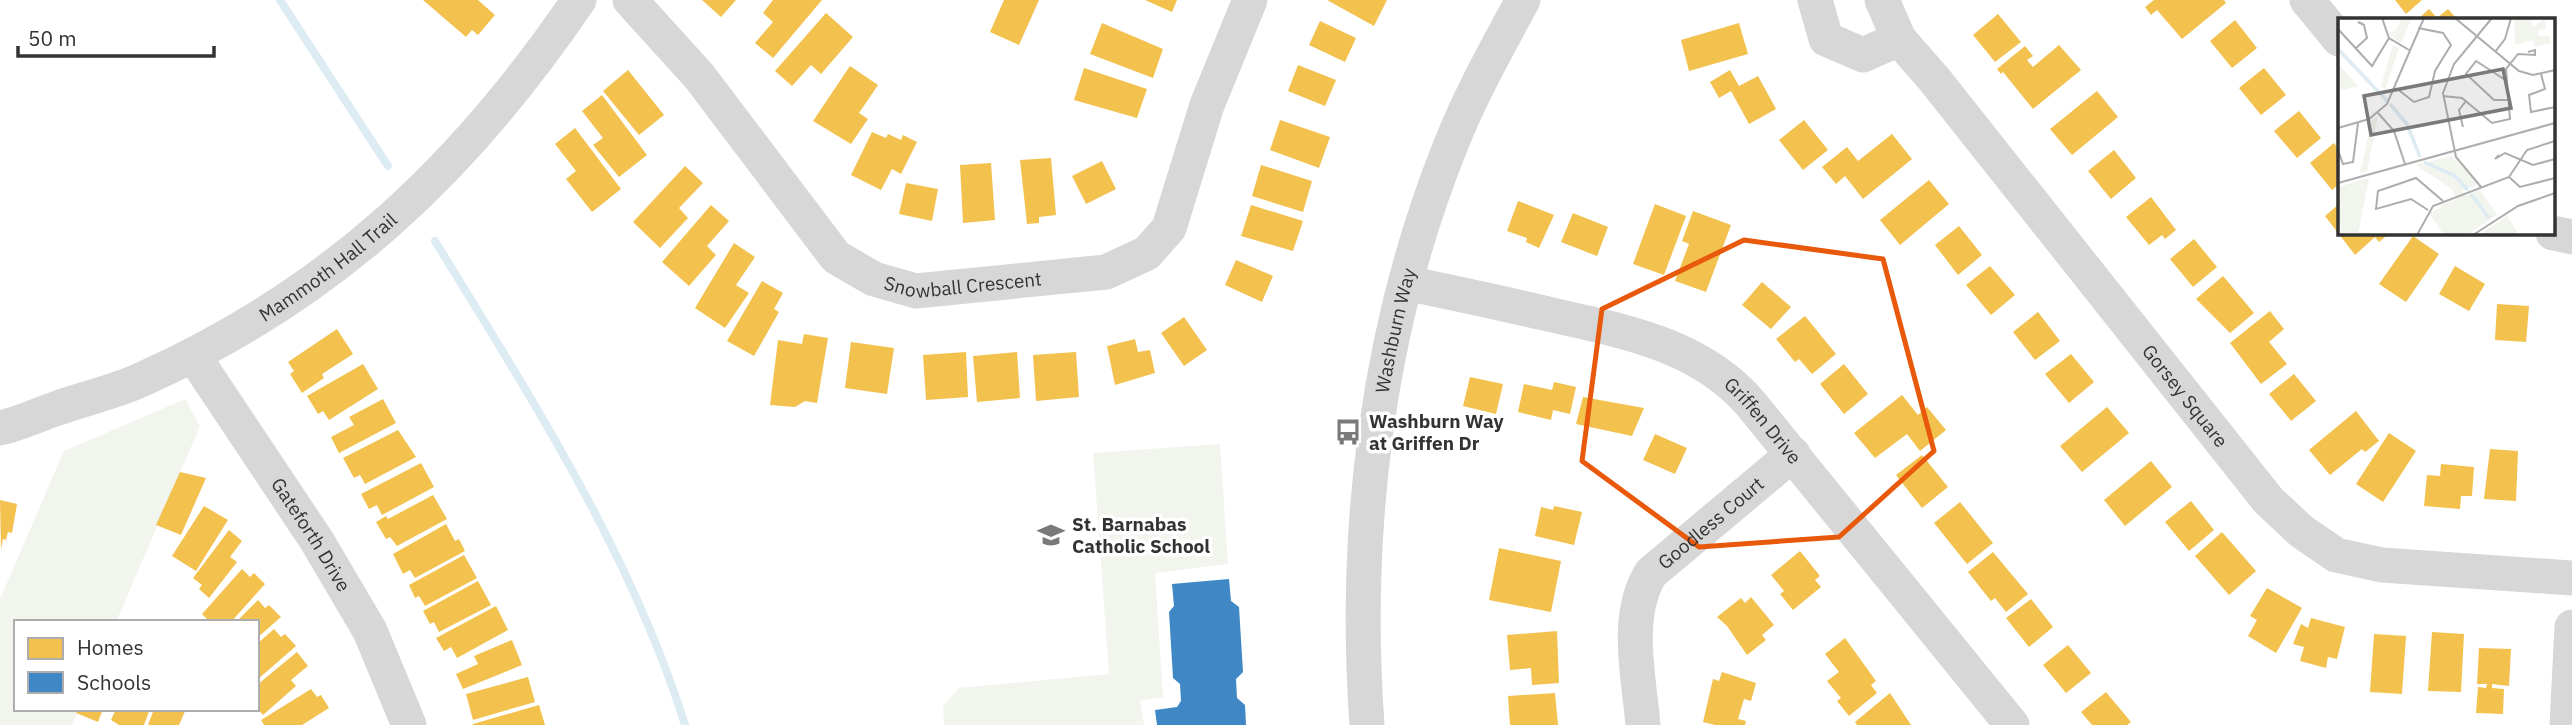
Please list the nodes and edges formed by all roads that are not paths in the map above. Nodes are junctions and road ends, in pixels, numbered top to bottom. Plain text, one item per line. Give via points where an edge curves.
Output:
1 (579, 0) edge
2 (630, 0) edge
3 (1250, 0) edge
4 (1523, 0) edge
5 (1815, 0) edge
6 (1882, 0) edge
7 (2307, 0) edge
8 (2338, 38) edge
9 (1899, 39) junction
10 (2554, 233) edge
11 (2572, 237) edge
12 (1406, 283) junction
13 (193, 355) junction
14 (0, 428) edge
15 (1793, 454) junction
16 (2572, 578) edge
17 (2572, 627) edge
18 (409, 725) edge
19 (1367, 725) edge
20 (1643, 725) edge
21 (2012, 725) edge
22 (2567, 725) edge

1 - 13 street, Mammoth Hall Trail via 531,71 427,187 358,248 291,298 233,336
2 - 3 street, Snowball Crescent via 699,76 836,257 874,279 916,291 1106,272 1147,253 1169,228 1207,105
4 - 12 street, Washburn Way via 1450,146
5 - 9 street via 1826,39 1863,55
6 - 9 street, Gorsey Square
7 - 8 street
9 - 16 street, Gorsey Square via 2268,500 2301,531 2336,555 2382,565
10 - 11 street
12 - 15 street, Griffen Drive via 1628,332 1677,350 1712,368 1738,389
12 - 19 street, Washburn Way via 1376,424 1368,486
13 - 14 street, Mammoth Hall Trail via 102,396
13 - 18 street, Gateforth Drive via 317,541 370,631
15 - 20 street, Goodless Court via 1651,573 1643,585 1636,640
15 - 21 street, Griffen Drive
17 - 22 street

